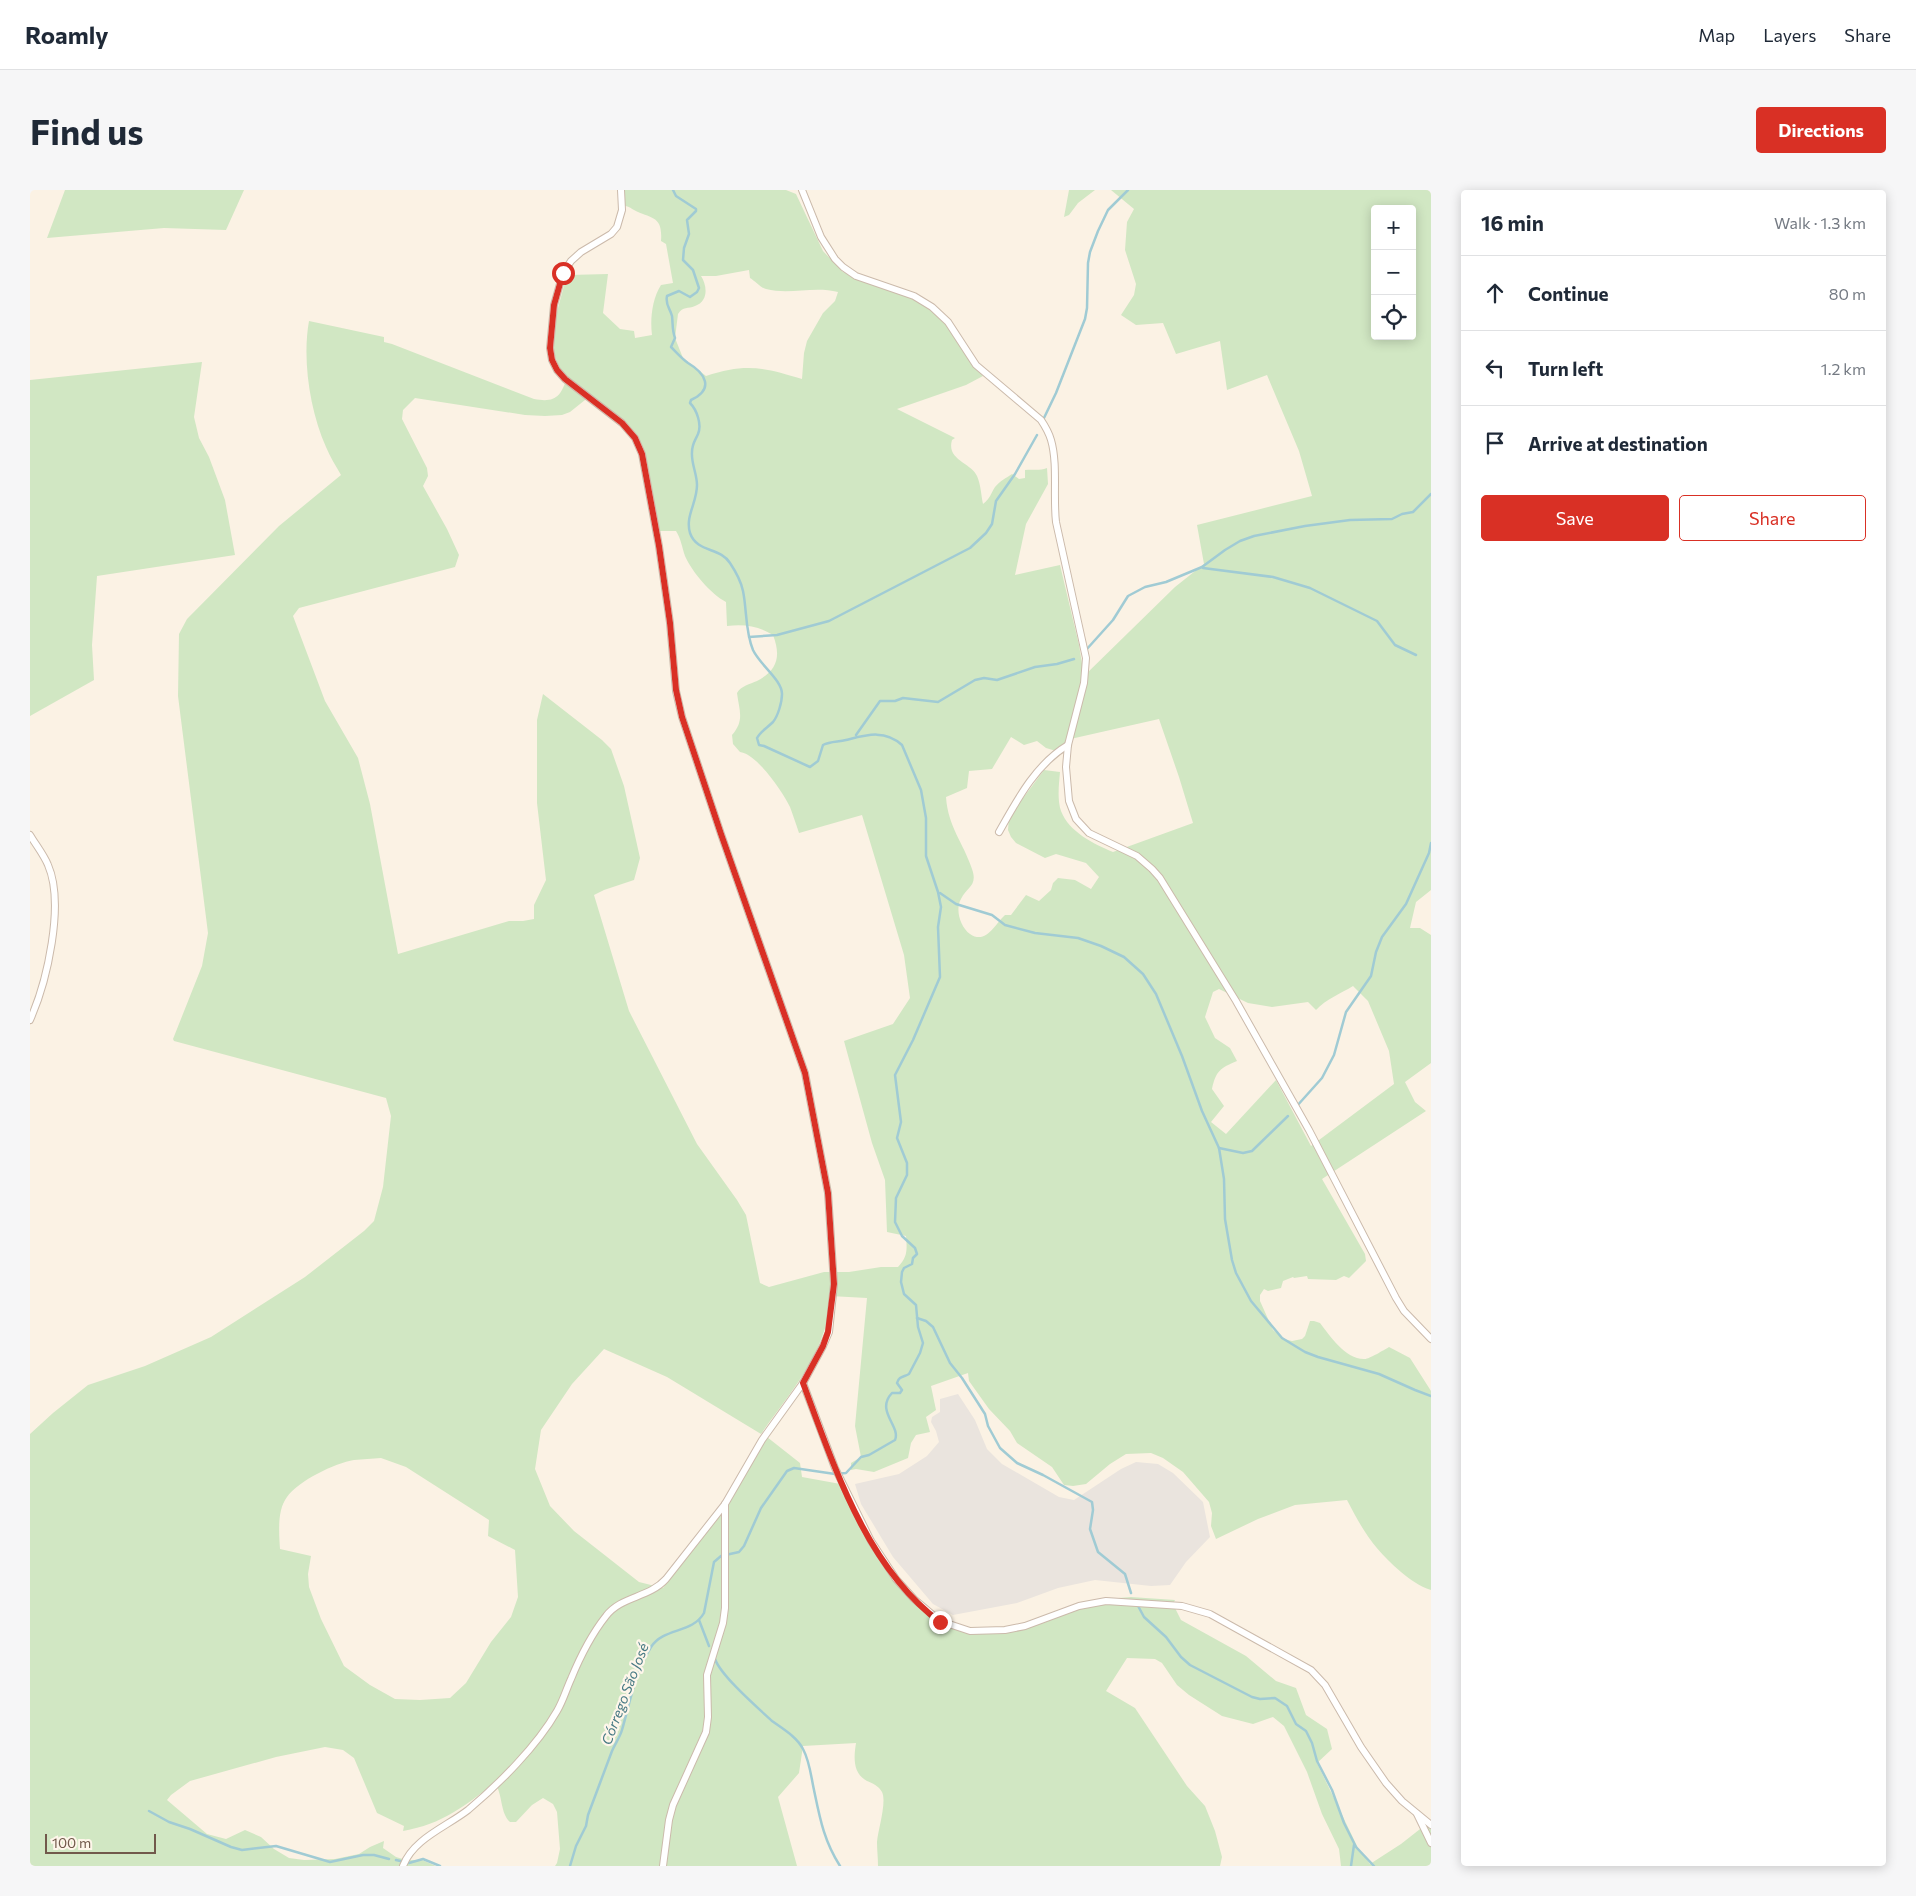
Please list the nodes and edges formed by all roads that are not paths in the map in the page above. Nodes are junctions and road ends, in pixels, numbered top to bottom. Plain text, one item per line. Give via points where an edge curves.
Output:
1 (621, 190) edge
2 (802, 190) edge
3 (1068, 745) junction
4 (999, 832) dead end
5 (30, 836) edge
6 (30, 1020) edge
7 (1431, 1339) edge
8 (803, 1383) junction
9 (725, 1504) junction
10 (1416, 1813) junction
11 (1431, 1824) edge
12 (1431, 1843) edge
13 (403, 1866) edge
14 (663, 1866) edge

1 - 8 street via 622,210 617,227 581,252 563,273 554,305 550,348 557,370 622,423 635,438 642,454 682,717 805,1073 828,1193 834,1284 828,1332
2 - 3 street via 821,236 843,268 856,276 914,296 932,307 948,322 976,365 1041,420 1047,430 1053,452 1056,522 1086,658 1084,683
3 - 4 street via 1053,754 1022,793
3 - 7 street via 1069,801 1076,819 1097,838 1144,862 1160,878 1236,1000 1309,1130 1396,1298
5 - 6 street via 48,864 55,899 48,965
8 - 9 street via 762,1440
8 - 10 street via 840,1481 871,1541 914,1599 940,1622 970,1631 1005,1630 1079,1606 1106,1601 1182,1606 1210,1614 1311,1670 1325,1684 1361,1747 1386,1782
9 - 13 street via 661,1585 616,1606 605,1616 587,1644 558,1710 533,1746 468,1809 411,1850
9 - 14 street via 726,1600 723,1623 707,1675 708,1725 673,1805
10 - 11 street
10 - 12 street

